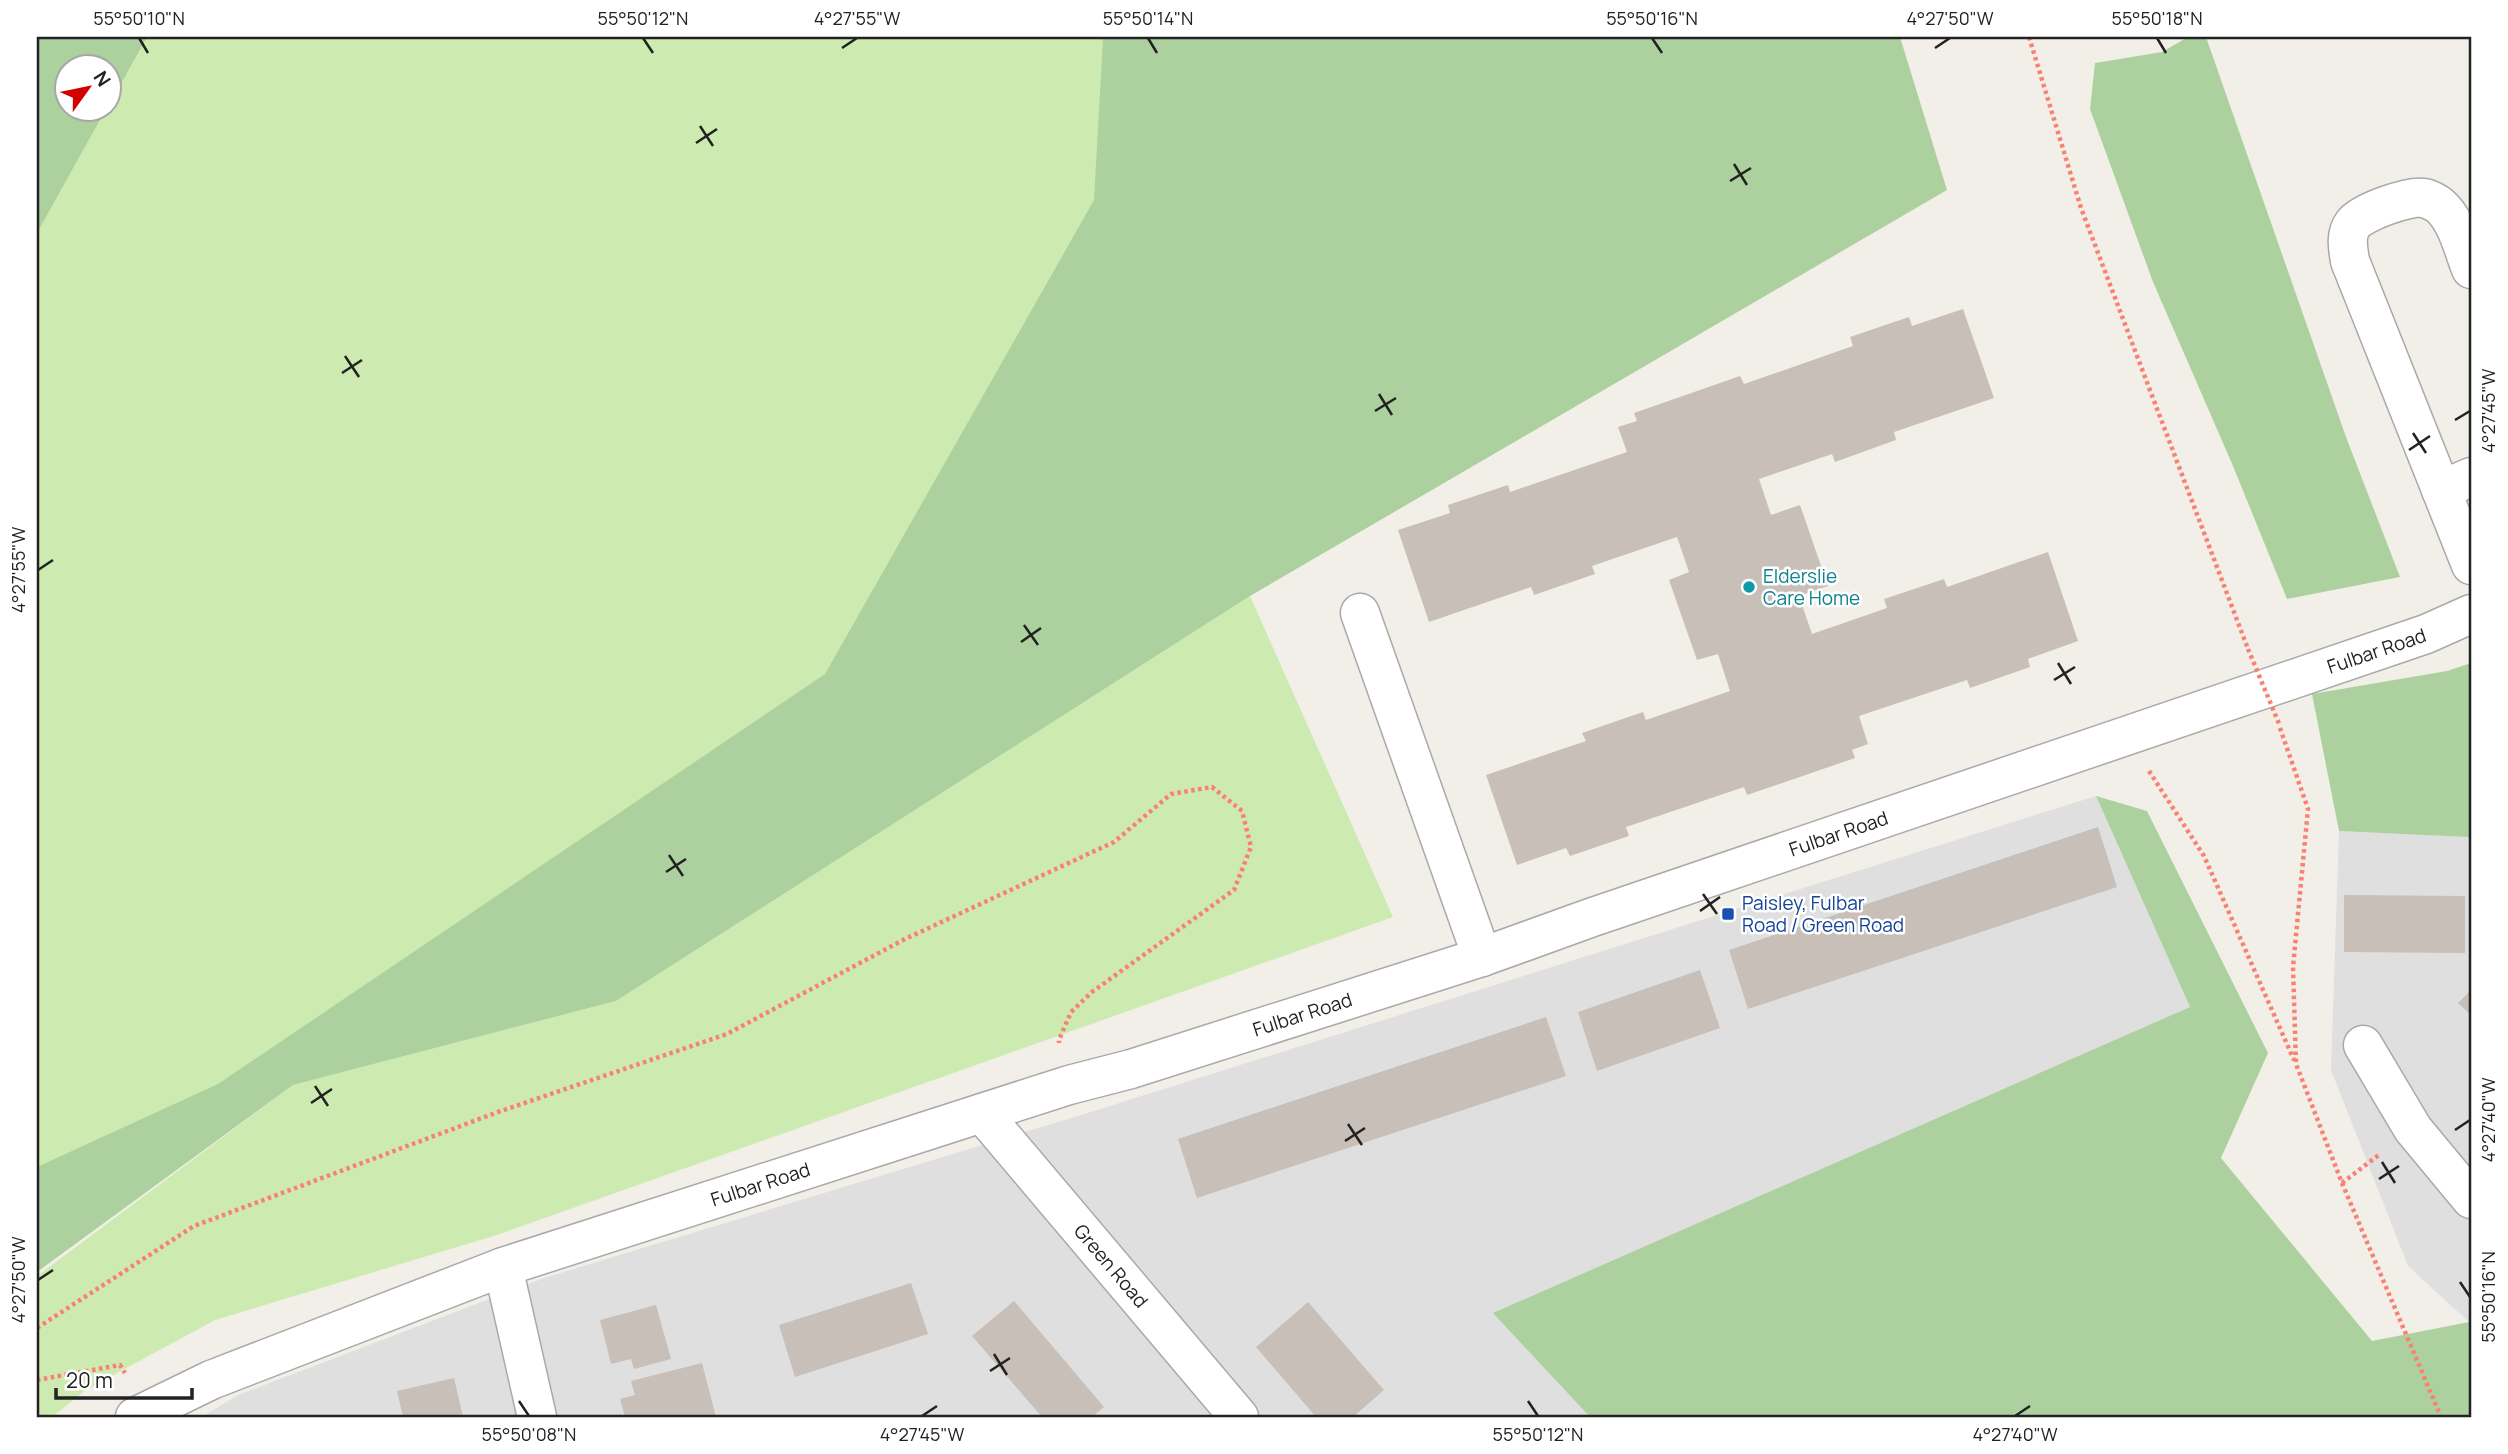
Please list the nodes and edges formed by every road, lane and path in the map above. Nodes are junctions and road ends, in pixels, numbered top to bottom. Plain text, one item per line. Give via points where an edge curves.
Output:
1 (2029, 37) edge
2 (2471, 269) edge
3 (2456, 484) edge
4 (2471, 565) edge
5 (1360, 613) dead end
6 (2471, 614) edge
7 (2280, 726) dead end
8 (2128, 736) junction
9 (1482, 957) junction
10 (2362, 1045) dead end
11 (2295, 1064) dead end
12 (1069, 1085) junction
13 (982, 1113) junction
14 (2471, 1197) edge
15 (503, 1267) junction
16 (37, 1328) edge
17 (37, 1380) edge
18 (141, 1414) edge
19 (537, 1417) edge
20 (1239, 1417) edge

1 - 7 path, bridge via 2081,208
2 - 3 street via 2451,220 2439,205 2424,198 2406,199 2362,215 2352,225 2347,241 2350,261
3 - 4 street
5 - 9 street
6 - 8 street, Fulbar Road via 2426,634
8 - 9 street, Fulbar Road
8 - 11 path via 2204,856
9 - 12 street, Fulbar Road
10 - 14 street via 2413,1129
12 - 13 street, Fulbar Road
12 - 16 path via 1059,1040 1071,1012 1234,890 1251,847 1242,811 1212,787 1171,794 1114,842 905,939 727,1034 498,1112 194,1226
13 - 15 street, Fulbar Road
13 - 20 street, Green Road
15 - 18 street, Fulbar Road via 211,1380
15 - 19 street
17 - 18 path via 120,1364

